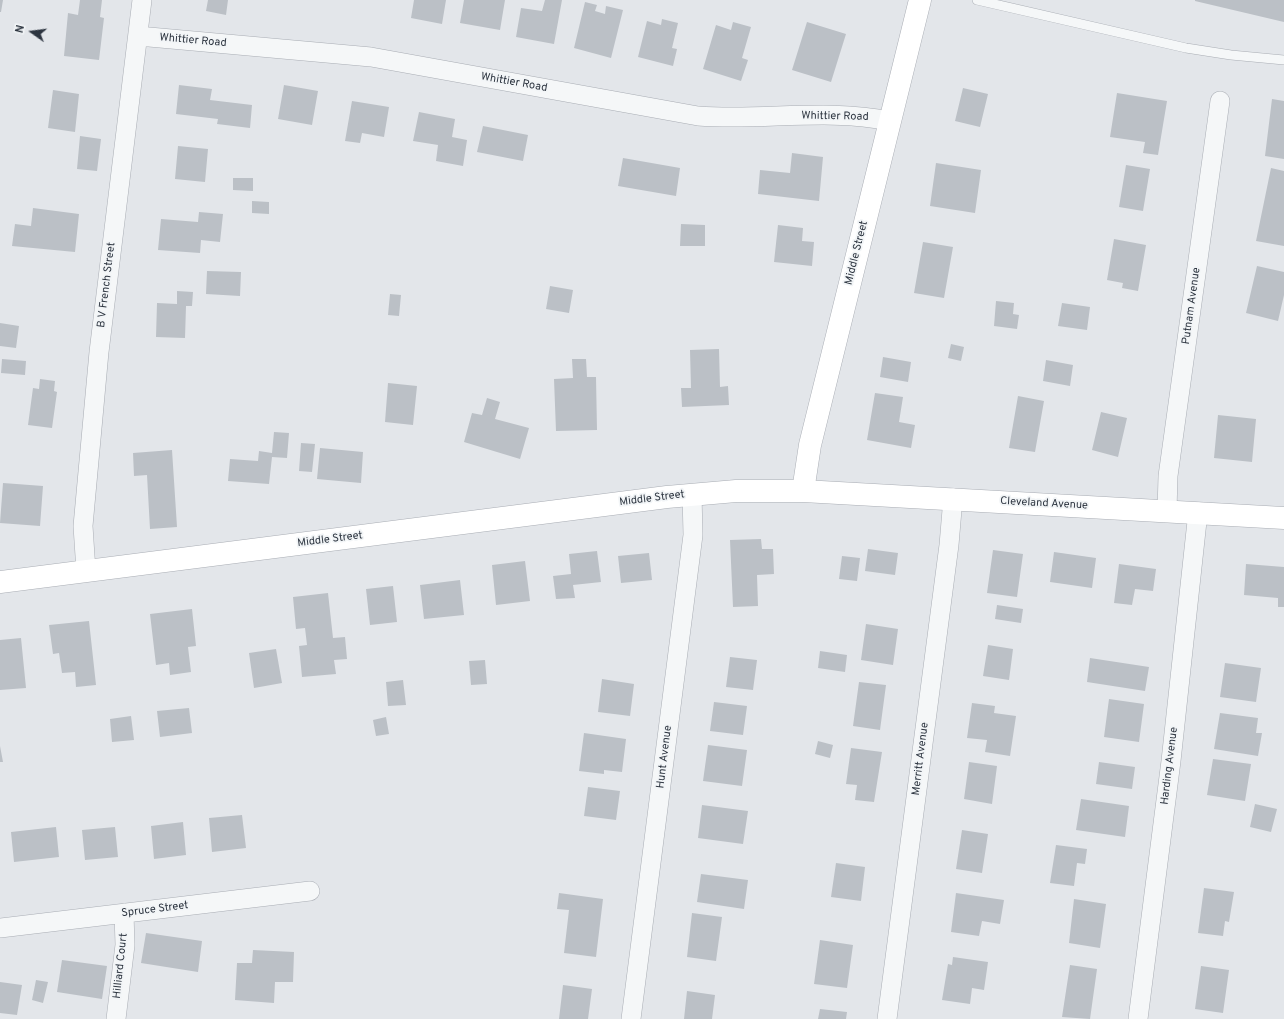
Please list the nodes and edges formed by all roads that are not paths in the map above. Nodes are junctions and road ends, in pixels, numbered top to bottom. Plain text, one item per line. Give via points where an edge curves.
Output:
1 (142, 0) edge
2 (920, 0) edge
3 (977, 0) edge
4 (138, 36) junction
5 (1284, 60) edge
6 (1220, 101) dead end
7 (890, 121) junction
8 (803, 491) junction
9 (692, 494) junction
10 (953, 498) junction
11 (1167, 511) junction
12 (1198, 512) junction
13 (1284, 518) edge
14 (86, 571) junction
15 (0, 582) edge
16 (310, 891) dead end
17 (124, 913) junction
18 (0, 928) edge
19 (116, 1019) edge
20 (631, 1019) edge
21 (887, 1019) edge
22 (1138, 1019) edge

1 - 4 street, B V French Street
2 - 7 street, Middle Street
3 - 5 lane via 1186,48 1231,56
4 - 7 street, Whittier Road via 371,57 698,116 850,116
4 - 14 street, B V French Street via 98,359 83,526
6 - 11 street, Putnam Avenue via 1168,476
7 - 8 street, Middle Street via 810,444
8 - 9 street, Middle Street
8 - 10 street, Cleveland Avenue
9 - 14 street, Middle Street
9 - 20 street, Hunt Avenue via 693,535
10 - 11 street, Cleveland Avenue
10 - 21 street, Merritt Avenue
11 - 12 street, Cleveland Avenue
12 - 13 street, Cleveland Avenue
12 - 22 street, Harding Avenue via 1172,761
14 - 15 street, Middle Street
16 - 17 street, Spruce Street
17 - 18 street, Spruce Street
17 - 19 street, Hilliard Court via 125,945

